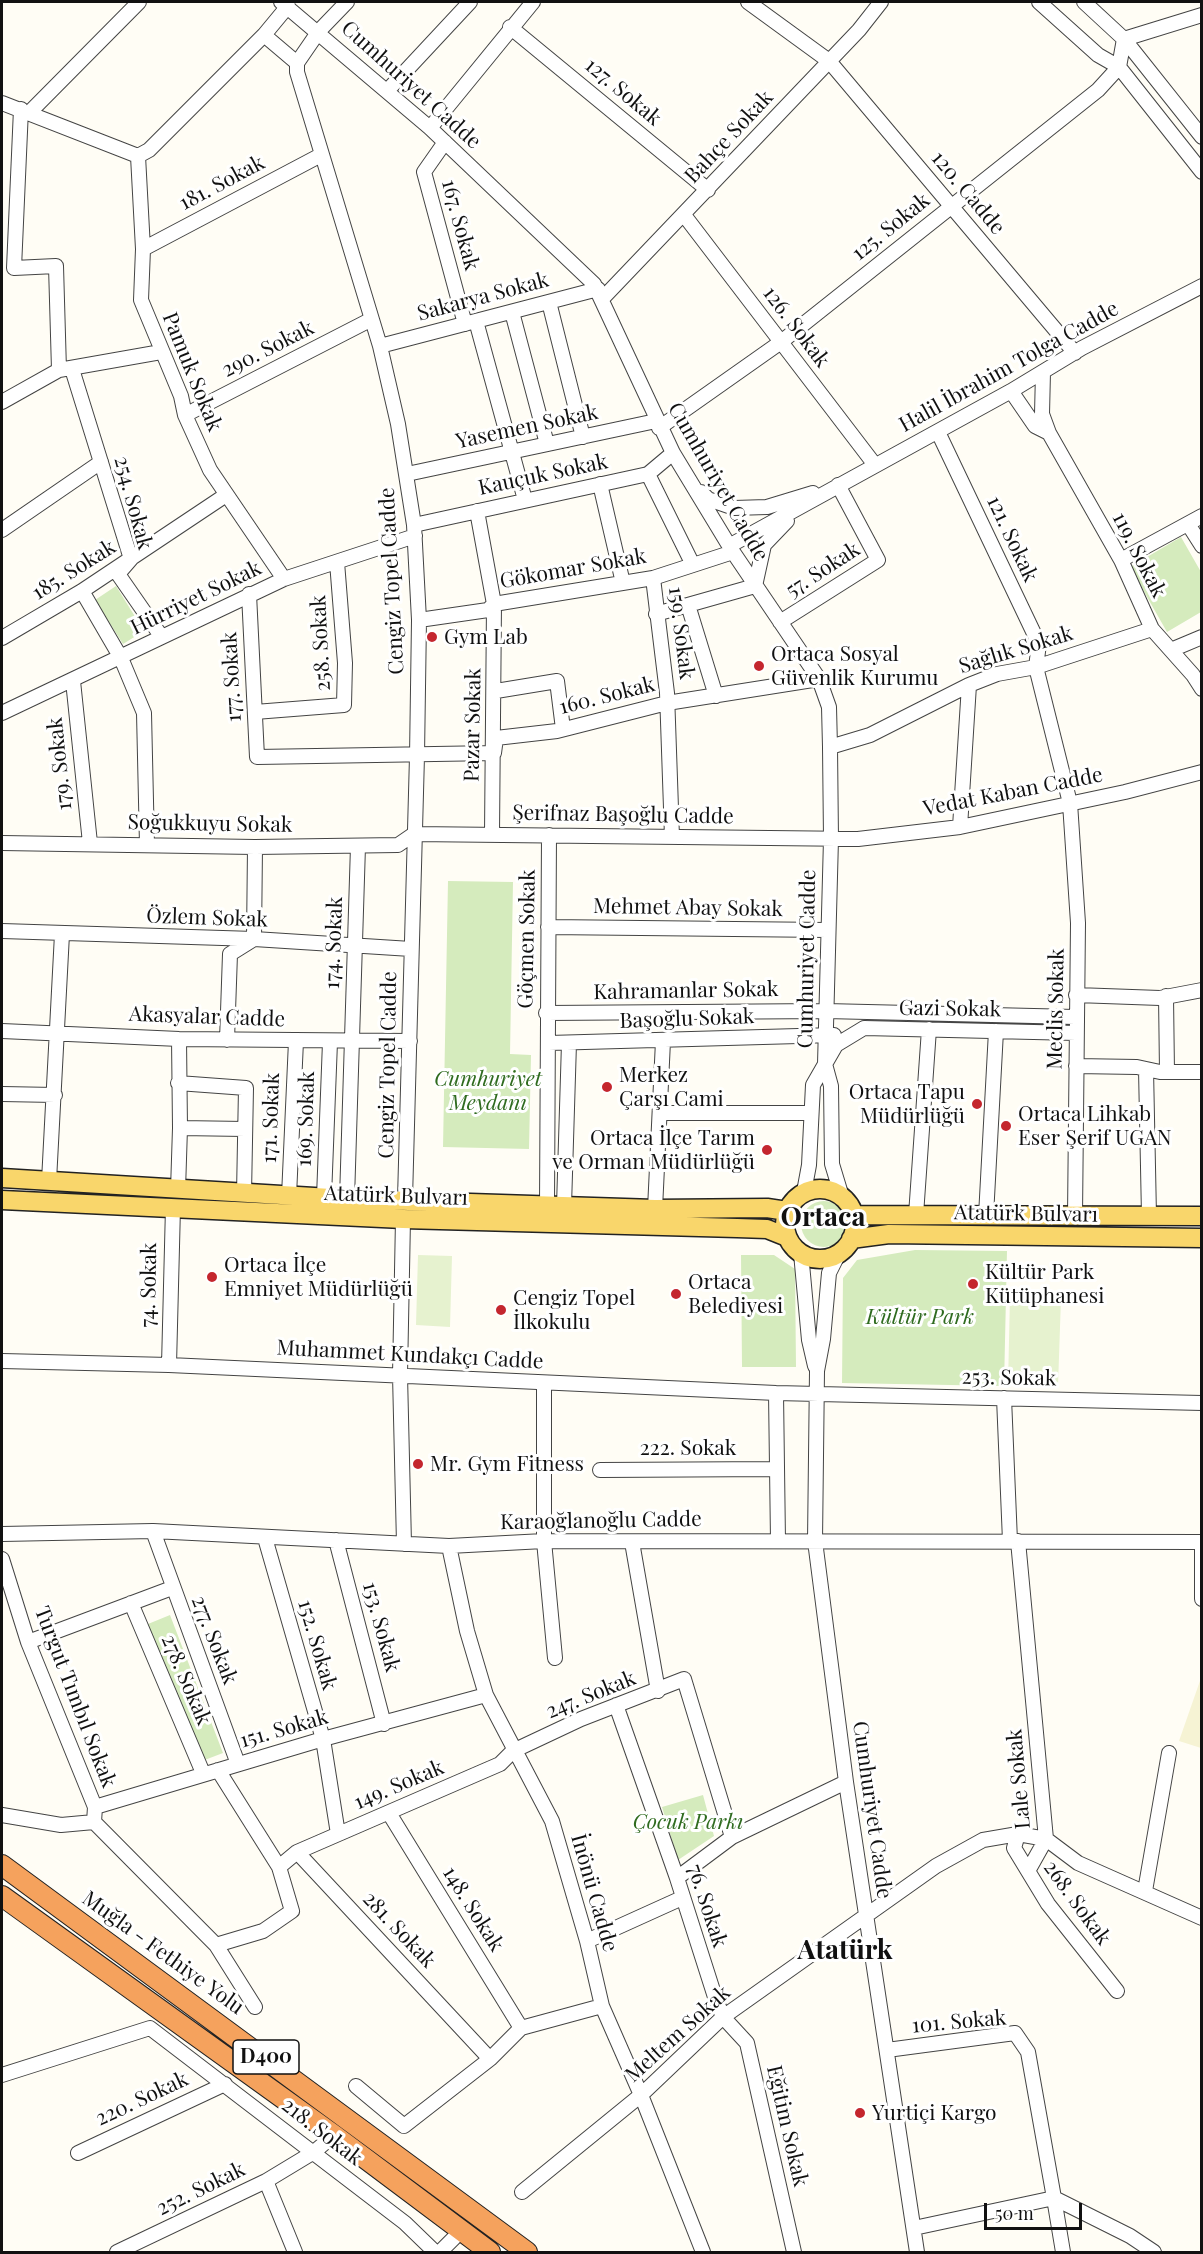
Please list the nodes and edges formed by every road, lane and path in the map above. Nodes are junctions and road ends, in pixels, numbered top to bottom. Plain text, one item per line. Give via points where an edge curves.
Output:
1 (139, 2) edge
2 (347, 2) edge
3 (470, 2) edge
4 (533, 2) edge
5 (748, 2) edge
6 (881, 2) edge
7 (1039, 2) edge
8 (1084, 2) edge
9 (285, 4) edge
10 (1202, 15) edge
11 (510, 27) junction
12 (319, 31) junction
13 (264, 34) junction
14 (1124, 39) junction
15 (829, 61) junction
16 (297, 63) junction
17 (1119, 67) junction
18 (387, 91) junction
19 (2, 103) edge
20 (25, 110) junction
21 (430, 128) junction
22 (1202, 137) edge
23 (446, 142) junction
24 (321, 155) junction
25 (138, 156) junction
26 (1202, 172) edge
27 (708, 190) junction
28 (951, 206) junction
29 (684, 215) junction
30 (8, 235) edge
31 (143, 249) junction
32 (8, 269) edge
33 (1202, 286) edge
34 (600, 294) junction
35 (549, 302) junction
36 (512, 312) junction
37 (370, 320) junction
38 (470, 322) junction
39 (781, 342) junction
40 (380, 346) junction
41 (161, 352) junction
42 (1075, 353) junction
43 (65, 369) junction
44 (1043, 372) junction
45 (1011, 391) junction
46 (2, 400) edge
47 (184, 415) junction
48 (657, 424) junction
49 (938, 432) junction
50 (1049, 433) junction
51 (583, 437) junction
52 (548, 444) junction
53 (512, 452) junction
54 (673, 453) junction
55 (101, 462) junction
56 (875, 465) junction
57 (407, 474) junction
58 (648, 474) junction
59 (600, 484) junction
60 (838, 485) junction
61 (695, 487) junction
62 (226, 495) junction
63 (525, 500) junction
64 (477, 511) junction
65 (1202, 516) edge
66 (1188, 524) junction
67 (2, 530) edge
68 (415, 530) junction
69 (1202, 546) edge
70 (731, 549) junction
71 (131, 559) junction
72 (1121, 560) junction
73 (337, 562) junction
74 (692, 563) junction
75 (652, 578) junction
76 (284, 579) junction
77 (622, 583) junction
78 (755, 586) junction
79 (82, 591) junction
80 (249, 594) junction
81 (494, 604) junction
82 (688, 605) junction
83 (656, 614) junction
84 (419, 620) junction
85 (780, 622) junction
86 (1152, 629) junction
87 (161, 636) junction
88 (1202, 637) edge
89 (2, 638) edge
90 (1171, 651) junction
91 (120, 658) junction
92 (1036, 667) junction
93 (819, 679) junction
94 (73, 681) junction
95 (969, 685) junction
96 (1202, 689) edge
97 (496, 691) junction
98 (716, 696) junction
99 (667, 703) junction
100 (255, 712) junction
101 (2, 713) edge
102 (563, 729) junction
103 (830, 747) junction
104 (494, 753) junction
105 (417, 756) junction
106 (1202, 772) edge
107 (1070, 803) junction
108 (960, 827) junction
109 (414, 834) junction
110 (492, 834) junction
111 (549, 836) junction
112 (672, 837) junction
113 (831, 839) junction
114 (2, 843) edge
115 (90, 843) junction
116 (147, 845) junction
117 (358, 846) junction
118 (255, 847) junction
119 (548, 927) junction
120 (827, 930) junction
121 (2, 931) edge
122 (62, 934) junction
123 (254, 939) junction
124 (355, 946) junction
125 (411, 949) junction
126 (1202, 990) edge
127 (1076, 995) junction
128 (1166, 996) junction
129 (826, 1011) junction
130 (546, 1013) junction
131 (1076, 1017) junction
132 (929, 1029) junction
133 (2, 1031) edge
134 (996, 1031) junction
135 (59, 1032) junction
136 (1076, 1033) junction
137 (826, 1035) junction
138 (854, 1035) junction
139 (178, 1039) junction
140 (227, 1040) junction
141 (296, 1041) junction
142 (410, 1041) junction
143 (663, 1041) junction
144 (330, 1042) junction
145 (352, 1042) junction
146 (549, 1043) junction
147 (569, 1043) junction
148 (825, 1064) junction
149 (1076, 1066) junction
150 (1146, 1069) junction
151 (1167, 1072) junction
152 (1202, 1072) edge
153 (178, 1083) junction
154 (2, 1094) edge
155 (55, 1095) junction
156 (660, 1113) junction
157 (811, 1113) junction
158 (180, 1128) junction
159 (245, 1129) junction
160 (548, 1152) junction
161 (566, 1152) junction
162 (2, 1178) edge
163 (49, 1182) junction
164 (804, 1192) junction
165 (244, 1194) junction
166 (289, 1196) junction
167 (324, 1197) junction
168 (842, 1197) junction
169 (175, 1199) junction
170 (347, 1199) junction
171 (405, 1199) junction
172 (2, 1200) edge
173 (555, 1206) junction
174 (655, 1209) junction
175 (787, 1211) junction
176 (854, 1215) junction
177 (916, 1215) junction
178 (986, 1216) junction
179 (1075, 1216) junction
180 (1149, 1216) junction
181 (1202, 1216) edge
182 (403, 1220) junction
183 (787, 1237) junction
184 (1202, 1238) edge
185 (851, 1239) junction
186 (801, 1253) junction
187 (838, 1253) junction
188 (2, 1361) edge
189 (169, 1365) junction
190 (816, 1371) junction
191 (400, 1375) junction
192 (544, 1383) junction
193 (776, 1394) junction
194 (816, 1394) junction
195 (1004, 1398) junction
196 (1202, 1403) edge
197 (777, 1469) junction
198 (600, 1470) dead end
199 (153, 1531) junction
200 (2, 1534) edge
201 (265, 1538) junction
202 (336, 1540) junction
203 (544, 1541) junction
204 (778, 1541) junction
205 (815, 1541) junction
206 (1014, 1541) junction
207 (632, 1542) junction
208 (1202, 1543) edge
209 (404, 1544) junction
210 (449, 1546) junction
211 (2, 1559) edge
212 (172, 1588) junction
213 (1202, 1599) edge
214 (131, 1603) junction
215 (28, 1642) junction
216 (555, 1658) dead end
217 (658, 1691) junction
218 (486, 1695) junction
219 (616, 1705) junction
220 (384, 1724) junction
221 (322, 1739) junction
222 (513, 1751) junction
223 (1169, 1753) dead end
224 (238, 1764) junction
225 (218, 1770) junction
226 (203, 1773) junction
227 (846, 1782) junction
228 (95, 1807) junction
229 (389, 1813) junction
230 (2, 1815) edge
231 (94, 1822) junction
232 (338, 1834) junction
233 (1018, 1834) junction
234 (732, 1837) junction
235 (1046, 1839) junction
236 (297, 1852) junction
237 (2, 1865) edge
238 (279, 1867) junction
239 (1028, 1871) junction
240 (677, 1878) junction
241 (1144, 1891) junction
242 (2, 1896) edge
243 (682, 1898) junction
244 (866, 1913) junction
245 (1202, 1917) edge
246 (587, 1941) junction
247 (216, 1944) junction
248 (1117, 1992) dead end
249 (602, 2006) junction
250 (255, 2007) dead end
251 (723, 2018) junction
252 (521, 2028) junction
253 (887, 2050) junction
254 (490, 2059) junction
255 (2, 2075) edge
256 (225, 2084) junction
257 (356, 2086) dead end
258 (641, 2095) junction
259 (333, 2135) junction
260 (314, 2152) junction
261 (78, 2153) dead end
262 (266, 2181) junction
263 (522, 2192) dead end
264 (1054, 2198) junction
265 (914, 2228) junction
266 (461, 2231) junction
267 (293, 2252) edge
268 (117, 2253) edge
269 (435, 2253) edge
270 (440, 2253) edge
271 (490, 2253) edge
272 (528, 2253) edge
273 (703, 2253) edge
274 (794, 2253) edge
275 (917, 2253) edge
276 (1063, 2253) edge
277 (1154, 2253) edge

1 - 20 street
2 - 12 street
3 - 18 street
4 - 11 street
5 - 15 street, 120. Cadde
6 - 15 street, Bahçe Sokak
7 - 17 street via 1098,55
8 - 14 street
9 - 12 street
9 - 13 street
10 - 14 street
11 - 21 street
11 - 27 street, 127. Sokak
12 - 16 street
12 - 18 street, Cumhuriyet Cadde
13 - 16 street
13 - 25 street via 149,150
14 - 17 street
14 - 22 street
15 - 27 street, Bahçe Sokak
15 - 28 street, 120. Cadde
16 - 24 street, Cengiz Topel Cadde
17 - 26 street
17 - 28 street, 125. Sokak via 1098,90
18 - 21 street, Cumhuriyet Cadde
19 - 20 street
20 - 25 street
20 - 30 street
21 - 23 street, Cumhuriyet Cadde
23 - 34 street, Cumhuriyet Cadde
23 - 38 street, 167. Sokak via 424,172
24 - 31 street, 181. Sokak
24 - 37 street, Cengiz Topel Cadde
25 - 31 street, Pamuk Sokak
27 - 29 street, Bahçe Sokak
28 - 39 street, 125. Sokak
28 - 42 street, 120. Cadde
29 - 34 street, Bahçe Sokak
29 - 39 street, 126. Sokak
30 - 32 street
31 - 41 street, Pamuk Sokak via 141,300
32 - 43 street, 254. Sokak via 56,267
33 - 42 street, Halil İbrahim Tolga Cadde
34 - 35 street, Sakarya Sokak
34 - 48 street, Cumhuriyet Cadde
35 - 36 street, Sakarya Sokak
35 - 51 street
36 - 38 street, Sakarya Sokak
36 - 52 street
37 - 40 street, Cengiz Topel Cadde
37 - 47 street, 290. Sokak
38 - 40 street, Sakarya Sokak
38 - 53 street
39 - 48 street, 125. Sokak
39 - 56 street, 126. Sokak
40 - 57 street, Cengiz Topel Cadde
41 - 43 street
41 - 47 street, Pamuk Sokak via 181,396
42 - 44 street, Halil İbrahim Tolga Cadde
43 - 46 street
43 - 55 street, 254. Sokak
44 - 45 street, Halil İbrahim Tolga Cadde
44 - 50 street via 1042,414
45 - 49 street, Halil İbrahim Tolga Cadde
45 - 50 street via 1035,426
47 - 62 street, Pamuk Sokak
48 - 51 street, Yasemen Sokak
48 - 54 street, Cumhuriyet Cadde
49 - 56 street, Halil İbrahim Tolga Cadde
49 - 92 street, 121. Sokak via 1038,644
50 - 72 street, 119. Sokak
51 - 52 street, Yasemen Sokak
52 - 53 street, Yasemen Sokak
53 - 57 street, Yasemen Sokak
53 - 63 street
54 - 58 street, Kauçuk Sokak
54 - 61 street, Cumhuriyet Cadde
55 - 67 street
55 - 71 street, 254. Sokak
56 - 60 street, Halil İbrahim Tolga Cadde
57 - 68 street, Cengiz Topel Cadde
58 - 59 street, Kauçuk Sokak
58 - 74 street
59 - 63 street, Kauçuk Sokak
59 - 77 street
60 - 61 street via 767,507 734,508 708,499
60 - 70 street, Gökomar Sokak
60 - 78 street via 779,527 764,545
60 - 85 street, 57. Sokak via 878,560
61 - 70 street, Cumhuriyet Cadde
62 - 71 street, 185. Sokak
62 - 76 street, Pamuk Sokak
63 - 64 street, Kauçuk Sokak
64 - 68 street, Kauçuk Sokak
64 - 81 street, Pazar Sokak
65 - 66 street
66 - 69 street
66 - 72 street
68 - 73 street, Hürriyet Sokak
68 - 84 street, Cengiz Topel Cadde
70 - 74 street, Gökomar Sokak
70 - 78 street, Cumhuriyet Cadde
71 - 79 street, 185. Sokak
71 - 87 street, 254. Sokak via 118,574
72 - 86 street, 119. Sokak
73 - 76 street, Hürriyet Sokak
73 - 100 street, 258. Sokak via 345,663 344,705
74 - 75 street, Gökomar Sokak
75 - 77 street, Gökomar Sokak
75 - 83 street, 159. Sokak
76 - 80 street, Hürriyet Sokak
77 - 81 street, Gökomar Sokak
78 - 82 street
78 - 85 street, Cumhuriyet Cadde
79 - 89 street, 185. Sokak
79 - 91 street
80 - 87 street, Hürriyet Sokak
80 - 100 street, 177. Sokak
81 - 84 street, Gökomar Sokak via 488,610
81 - 97 street, Pazar Sokak
82 - 83 street
82 - 98 street
83 - 99 street, 159. Sokak
84 - 105 street, Cengiz Topel Cadde
85 - 93 street, Cumhuriyet Cadde
86 - 90 street, 119. Sokak
86 - 92 street, Sağlık Sokak
87 - 91 street, Hürriyet Sokak
88 - 90 street
90 - 96 street, 119. Sokak
91 - 94 street, Hürriyet Sokak
91 - 116 street via 144,713
92 - 95 street, Sağlık Sokak via 997,674
92 - 107 street, 121. Sokak
93 - 98 street, 160. Sokak
93 - 103 street, Cumhuriyet Cadde via 829,707
94 - 101 street, Hürriyet Sokak
94 - 115 street, 179. Sokak
95 - 103 street, Sağlık Sokak via 870,735
95 - 108 street
97 - 102 street via 557,681
97 - 104 street, Pazar Sokak
98 - 99 street, 160. Sokak
99 - 102 street, 160. Sokak
99 - 112 street, 159. Sokak
100 - 105 street, 177. Sokak via 257,757
102 - 104 street, 160. Sokak via 496,738
103 - 113 street, Cumhuriyet Cadde
104 - 105 street
104 - 110 street, Pazar Sokak
105 - 109 street, Cengiz Topel Cadde
106 - 107 street, Vedat Kaban Cadde
107 - 108 street, Vedat Kaban Cadde
107 - 127 street, Meclis Sokak via 1078,923
108 - 113 street, Vedat Kaban Cadde
109 - 110 street, Şerifnaz Başoğlu Cadde
109 - 117 street, Soğukkuyu Sokak via 398,845
109 - 125 street, Cengiz Topel Cadde
110 - 111 street, Şerifnaz Başoğlu Cadde
111 - 112 street, Şerifnaz Başoğlu Cadde
111 - 119 street, Göçmen Sokak
112 - 113 street, Şerifnaz Başoğlu Cadde
113 - 120 street, Cumhuriyet Cadde
114 - 115 street, Soğukkuyu Sokak
115 - 116 street, Soğukkuyu Sokak
116 - 118 street, Soğukkuyu Sokak
117 - 118 street, Soğukkuyu Sokak
117 - 124 street, 174. Sokak
118 - 123 street
119 - 120 street, Mehmet Abay Sokak
119 - 130 street, Göçmen Sokak
120 - 129 street, Cumhuriyet Cadde
121 - 122 street, Özlem Sokak
122 - 123 street, Özlem Sokak
122 - 135 street
123 - 124 street, Özlem Sokak
123 - 140 street via 230,954
124 - 125 street, Özlem Sokak
124 - 145 street, 174. Sokak
125 - 142 street, Cengiz Topel Cadde
126 - 128 street
127 - 128 street
127 - 131 street, Meclis Sokak
128 - 151 street
129 - 130 street, Kahramanlar Sokak
129 - 131 street, Gazi Sokak
129 - 137 street, Cumhuriyet Cadde
130 - 146 street, Göçmen Sokak
131 - 136 street, Meclis Sokak
132 - 134 street, Gazi Sokak
132 - 138 street, Gazi Sokak via 864,1028
132 - 177 street
133 - 135 street, Akasyalar Cadde
134 - 136 street, Gazi Sokak
134 - 178 street
135 - 139 street, Akasyalar Cadde
135 - 155 street
136 - 149 street, Meclis Sokak
137 - 138 street, Gazi Sokak
137 - 143 street, Başoğlu Sokak
137 - 148 street, Cumhuriyet Cadde
138 - 148 street via 836,1045
139 - 140 street, Akasyalar Cadde
139 - 153 street, 74. Sokak
140 - 141 street, Akasyalar Cadde
141 - 144 street, Akasyalar Cadde
141 - 166 street, 171. Sokak
142 - 145 street, Akasyalar Cadde
142 - 171 street, Cengiz Topel Cadde
143 - 147 street, Başoğlu Sokak
143 - 156 street
144 - 145 street, Akasyalar Cadde
144 - 167 street, 169. Sokak
145 - 170 street, 174. Sokak
146 - 147 street, Başoğlu Sokak
146 - 160 street, Göçmen Sokak
147 - 161 street
148 - 157 street, Cumhuriyet Cadde via 813,1085
148 - 168 street, Cumhuriyet Cadde via 831,1086 832,1164
149 - 150 street
149 - 179 street, Meclis Sokak
150 - 151 street
150 - 180 street
151 - 152 street
153 - 158 street, 74. Sokak
153 - 159 street via 253,1088
154 - 155 street
155 - 163 street
156 - 157 street
156 - 174 street
157 - 164 street, Cumhuriyet Cadde
158 - 159 street
158 - 169 street, 74. Sokak
159 - 165 street
160 - 161 street
160 - 173 street, Göçmen Sokak
161 - 173 street
162 - 163 main road, Atatürk Bulvarı
163 - 169 main road, Atatürk Bulvarı
164 - 168 main road via 821,1189
164 - 175 main road
165 - 166 main road, Atatürk Bulvarı
165 - 169 main road, Atatürk Bulvarı
166 - 167 main road, Atatürk Bulvarı
167 - 170 main road, Atatürk Bulvarı
168 - 176 main road
169 - 172 main road, Atatürk Bulvarı
169 - 182 main road, Atatürk Bulvarı
169 - 189 street, 74. Sokak
170 - 171 main road, Atatürk Bulvarı
171 - 173 main road, Atatürk Bulvarı
173 - 174 main road, Atatürk Bulvarı
174 - 175 main road, Atatürk Bulvarı
175 - 183 main road
176 - 177 main road, Atatürk Bulvarı
176 - 185 main road
177 - 178 main road, Atatürk Bulvarı
178 - 179 main road, Atatürk Bulvarı
179 - 180 main road, Atatürk Bulvarı
180 - 181 main road, Atatürk Bulvarı
182 - 183 main road, Atatürk Bulvarı via 767,1229
182 - 191 street
183 - 186 main road
184 - 185 main road, Atatürk Bulvarı via 889,1234
185 - 187 main road
186 - 187 main road via 820,1259
186 - 190 street, Cumhuriyet Cadde via 809,1340
187 - 190 street, Cumhuriyet Cadde via 829,1273
188 - 189 street, Muhammet Kundakçı Cadde
189 - 191 street, Muhammet Kundakçı Cadde
190 - 194 street, Cumhuriyet Cadde
191 - 192 street, Muhammet Kundakçı Cadde
191 - 209 street
192 - 193 street, Muhammet Kundakçı Cadde
192 - 203 street
193 - 194 street, Muhammet Kundakçı Cadde
193 - 197 street
194 - 195 street, 253. Sokak
194 - 205 street, Cumhuriyet Cadde
195 - 196 street, 253. Sokak
195 - 206 street, Lale Sokak
197 - 198 street, 222. Sokak
197 - 204 street
199 - 200 street, Karaoğlanoğlu Cadde
199 - 201 street, Karaoğlanoğlu Cadde
199 - 212 street, 277. Sokak
201 - 202 street, Karaoğlanoğlu Cadde
201 - 221 street, 152. Sokak
202 - 209 street, Karaoğlanoğlu Cadde
202 - 220 street, 153. Sokak
203 - 207 street, Karaoğlanoğlu Cadde
203 - 210 street, Karaoğlanoğlu Cadde
203 - 216 street
204 - 205 street, Karaoğlanoğlu Cadde
204 - 207 street, Karaoğlanoğlu Cadde
205 - 206 street, Karaoğlanoğlu Cadde
205 - 227 street, Cumhuriyet Cadde
206 - 208 street, Karaoğlanoğlu Cadde
206 - 235 street, Lale Sokak
207 - 217 street
208 - 213 street
209 - 210 street, Karaoğlanoğlu Cadde
210 - 218 street, İnönü Cadde via 467,1631
211 - 215 street, Turgut Tımbıl Sokak
212 - 214 street
212 - 224 street, 277. Sokak
214 - 215 street
214 - 226 street, 278. Sokak
215 - 228 street, Turgut Tımbıl Sokak
217 - 219 street, 247. Sokak
217 - 234 street, 247. Sokak via 684,1679
218 - 220 street, 151. Sokak
218 - 222 street, İnönü Cadde
219 - 222 street, 247. Sokak
219 - 240 street, 76. Sokak
220 - 221 street, 151. Sokak
221 - 224 street, 151. Sokak
221 - 232 street, 152. Sokak
222 - 229 street, 149. Sokak via 500,1764
222 - 246 street, İnönü Cadde via 552,1821
223 - 241 street
224 - 225 street, 151. Sokak
225 - 226 street, 151. Sokak
225 - 238 street
226 - 228 street, 151. Sokak
227 - 234 street
227 - 244 street, Cumhuriyet Cadde
228 - 231 street, Turgut Tımbıl Sokak
229 - 232 street, 149. Sokak
229 - 252 street, 148. Sokak
230 - 231 street via 61,1825
231 - 247 street, Turgut Tımbıl Sokak
232 - 236 street, 149. Sokak
233 - 235 street, Meltem Sokak
233 - 239 street, 268. Sokak via 1014,1848
233 - 244 street, Meltem Sokak via 983,1840
234 - 240 street
235 - 239 street
235 - 241 street, Lale Sokak via 1078,1863
236 - 238 street
236 - 254 street, 281. Sokak
237 - 272 highway, Muğla - Fethiye Yolu / D400
238 - 247 street via 292,1911 263,1931
239 - 248 street, 268. Sokak via 1048,1904
240 - 243 street, 76. Sokak
241 - 245 street, Lale Sokak
242 - 259 highway, D400
243 - 246 street
243 - 251 street, 76. Sokak
244 - 251 street, Meltem Sokak
244 - 253 street, Cumhuriyet Cadde
246 - 249 street, İnönü Cadde
247 - 250 street, Turgut Tımbıl Sokak
249 - 252 street
249 - 258 street, İnönü Cadde
251 - 258 street, Meltem Sokak
251 - 274 street, Eğitim Sokak via 747,2043
252 - 254 street
253 - 264 street, 101. Sokak via 1015,2033 1028,2052
253 - 265 street, Cumhuriyet Cadde
254 - 257 street via 404,2126
255 - 256 street, 218. Sokak via 150,2028
256 - 260 street, 218. Sokak
256 - 261 street, 220. Sokak
258 - 263 street, Meltem Sokak
258 - 273 street, İnönü Cadde
259 - 260 street
259 - 266 highway, D400
260 - 262 street
260 - 269 street, 218. Sokak via 405,2223
262 - 267 street, 252. Sokak
262 - 268 street, 252. Sokak
264 - 265 street
264 - 276 street
264 - 277 street via 1130,2236
265 - 275 street, Cumhuriyet Cadde
266 - 270 street
266 - 271 highway, D400

